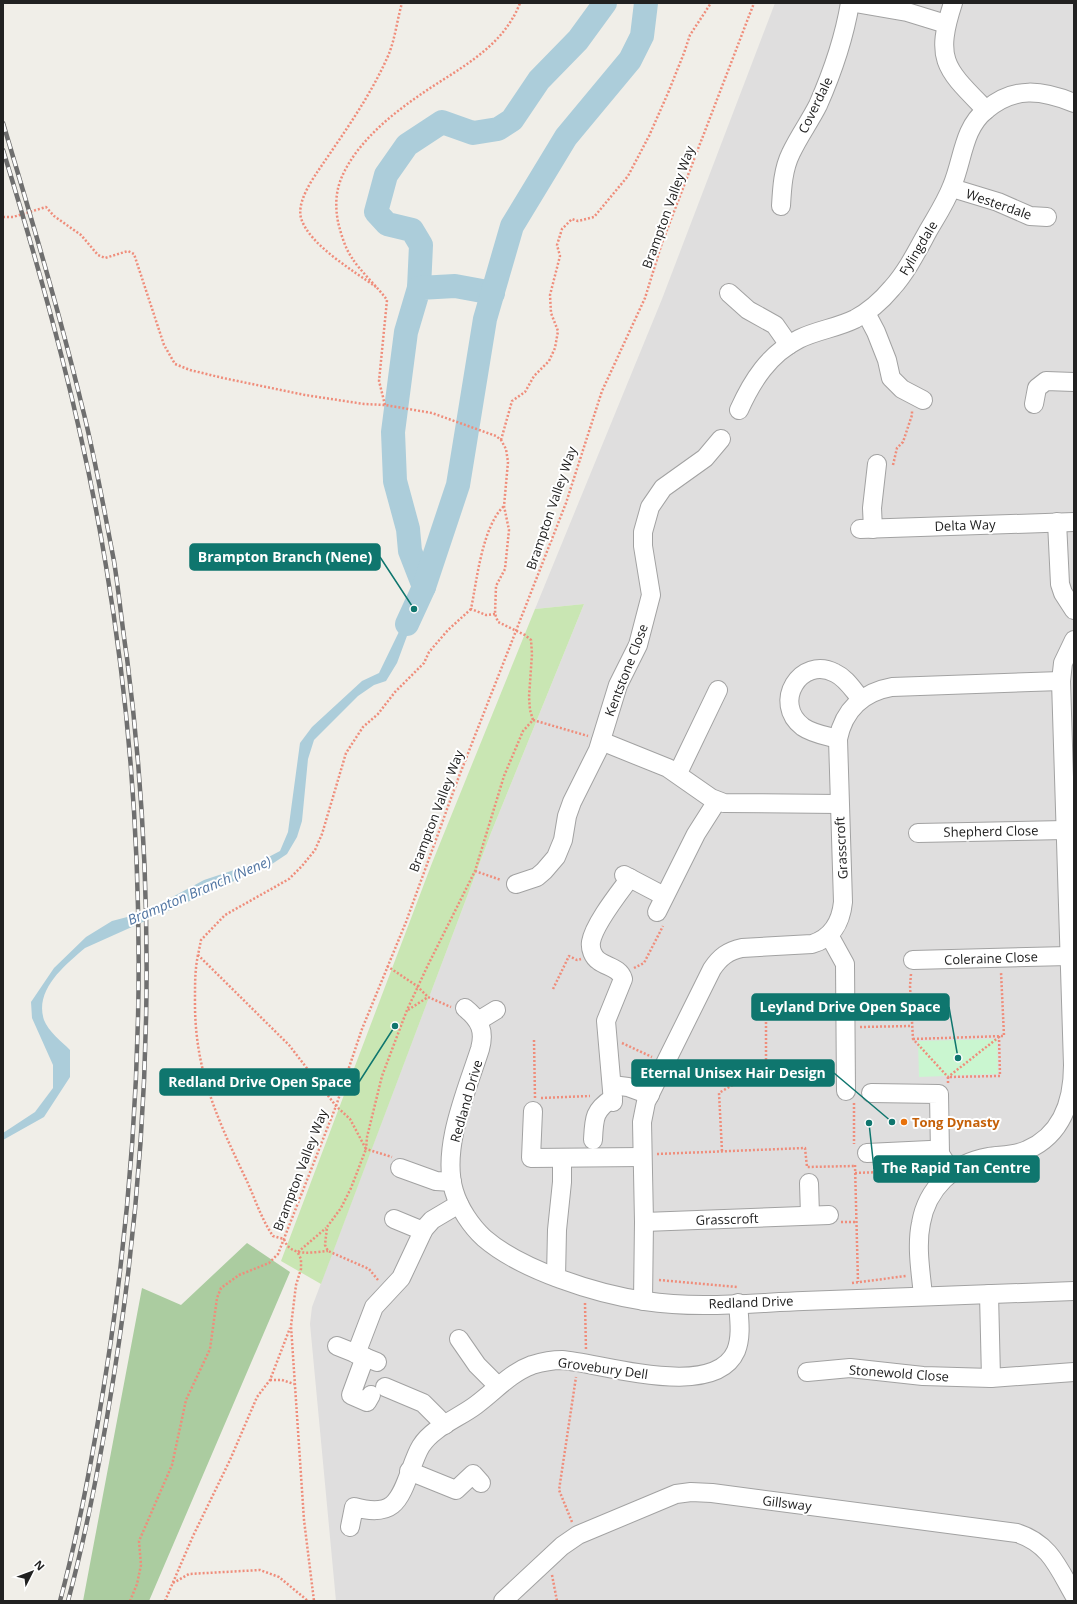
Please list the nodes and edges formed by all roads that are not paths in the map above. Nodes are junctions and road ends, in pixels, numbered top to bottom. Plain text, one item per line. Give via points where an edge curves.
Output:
1 (850, 3) edge
2 (855, 3) edge
3 (953, 3) edge
4 (946, 24) junction
5 (1074, 103) edge
6 (986, 110) junction
7 (952, 188) junction
8 (781, 206) dead end
9 (1047, 217) dead end
10 (729, 293) dead end
11 (866, 313) junction
12 (789, 345) junction
13 (1074, 382) edge
14 (917, 398) road end
15 (1034, 404) dead end
16 (739, 410) dead end
17 (721, 439) dead end
18 (884, 467) road end
19 (1065, 522) edge
20 (1074, 610) edge
21 (1074, 640) edge
22 (1061, 681) junction
23 (718, 690) dead end
24 (861, 699) junction
25 (838, 739) junction
26 (601, 741) junction
27 (1069, 760) edge
28 (678, 773) junction
29 (717, 801) junction
30 (839, 804) junction
31 (1065, 830) junction
32 (918, 833) dead end
33 (516, 884) road end
34 (1070, 886) edge
35 (829, 935) junction
36 (1069, 956) junction
37 (913, 960) dead end
38 (466, 1008) road end
39 (496, 1010) dead end
40 (478, 1021) junction
41 (846, 1091) road end
42 (871, 1093) dead end
43 (613, 1095) junction
44 (650, 1095) junction
45 (534, 1105) road end
46 (594, 1140) dead end
47 (642, 1156) junction
48 (858, 1157) road end
49 (562, 1158) junction
50 (397, 1163) road end
51 (946, 1163) junction
52 (452, 1182) junction
53 (809, 1183) dead end
54 (459, 1204) junction
55 (810, 1215) junction
56 (829, 1215) dead end
57 (394, 1219) dead end
58 (644, 1222) junction
59 (423, 1231) junction
60 (556, 1277) junction
61 (1074, 1292) edge
62 (989, 1294) junction
63 (741, 1295) junction
64 (924, 1296) junction
65 (643, 1301) junction
66 (459, 1339) dead end
67 (337, 1346) dead end
68 (366, 1358) junction
69 (807, 1372) dead end
70 (1074, 1372) edge
71 (991, 1378) junction
72 (498, 1386) junction
73 (445, 1425) junction
74 (409, 1472) junction
75 (481, 1483) dead end
76 (350, 1527) dead end
77 (1074, 1595) edge
78 (503, 1601) edge

1 - 8 street, Coverdale via 841,47 828,81 785,168
2 - 4 street via 907,12
3 - 4 street
4 - 6 street via 943,37 949,68
5 - 6 street, Fylingdale via 1048,93 1033,92 1001,100
6 - 7 street, Fylingdale via 974,122 969,132
7 - 9 street, Westerdale via 998,202 1030,216
7 - 11 street, Fylingdale via 905,272
10 - 12 street via 753,313 775,324
11 - 12 street, Fylingdale
11 - 14 street via 887,360 891,378 895,384
12 - 16 street, Fylingdale via 759,373
13 - 15 street via 1046,381 1037,388
17 - 26 street, Kentstone Close via 705,458 663,488 650,507 643,532 643,546 651,594 638,645 618,685
18 - 19 street, Delta Way via 867,529
19 - 20 street, Delta Way via 1060,584
21 - 22 street via 1063,663
22 - 24 street, Grasscroft via 892,687 880,689
22 - 27 street
23 - 28 street
24 - 25 street, Grasscroft via 844,718
24 - 25 street via 840,676 828,670 806,673 794,684 790,706 798,722 813,732
25 - 30 street, Grasscroft
26 - 28 street
26 - 33 street, Kentstone Close via 572,802 556,857 537,877
27 - 31 street
28 - 29 street
29 - 30 street via 732,804
29 - 43 street via 696,834 661,904 627,876 590,944 593,954 600,962 622,975 622,985 606,1021
30 - 35 street, Grasscroft via 843,902 839,922
31 - 32 street, Shepherd Close
31 - 34 street
34 - 36 street
35 - 41 street via 845,964
35 - 44 street, Grasscroft via 812,944 742,948 722,957 712,969
36 - 37 street, Coleraine Close
36 - 51 street via 1073,1083 1066,1110 1053,1130 1036,1146 1016,1154
38 - 40 street
39 - 40 street
40 - 52 street, Redland Drive via 482,1041 454,1136 450,1159
42 - 51 street via 939,1094
43 - 44 street via 628,1087
43 - 46 street via 596,1113
44 - 47 street, Grasscroft via 642,1122
45 - 49 street via 531,1158
47 - 49 street
47 - 58 street, Grasscroft
48 - 51 street via 930,1150
49 - 60 street
50 - 52 street via 436,1181
51 - 64 street via 921,1221 919,1244
52 - 54 street, Redland Drive
53 - 55 street
54 - 59 street via 432,1220
54 - 60 street, Redland Drive via 474,1227 493,1244
55 - 56 street, Grasscroft
55 - 58 street, Grasscroft
57 - 59 street
58 - 65 street, Grasscroft
59 - 68 street via 402,1278 374,1307
60 - 65 street, Redland Drive via 584,1287
61 - 62 street, Redland Drive
62 - 64 street, Redland Drive
62 - 71 street
63 - 64 street, Redland Drive via 858,1290
63 - 65 street, Redland Drive via 683,1304
63 - 72 street, Grovebury Dell via 736,1351 714,1372 703,1375 663,1376 557,1360 520,1370
66 - 72 street via 477,1365
67 - 68 street
68 - 73 street via 351,1396 367,1402 378,1391 423,1404
69 - 71 street, Stonewold Close via 850,1368 924,1376
70 - 71 street, Stonewold Close
72 - 73 street, Grovebury Dell via 477,1404
73 - 74 street, Grovebury Dell via 426,1439
74 - 75 street via 456,1490 473,1474
74 - 76 street, Grovebury Dell via 399,1496 392,1505 384,1509 354,1507
77 - 78 street, Gillsway via 1046,1549 1029,1536 1017,1532 691,1492 676,1494 578,1535

